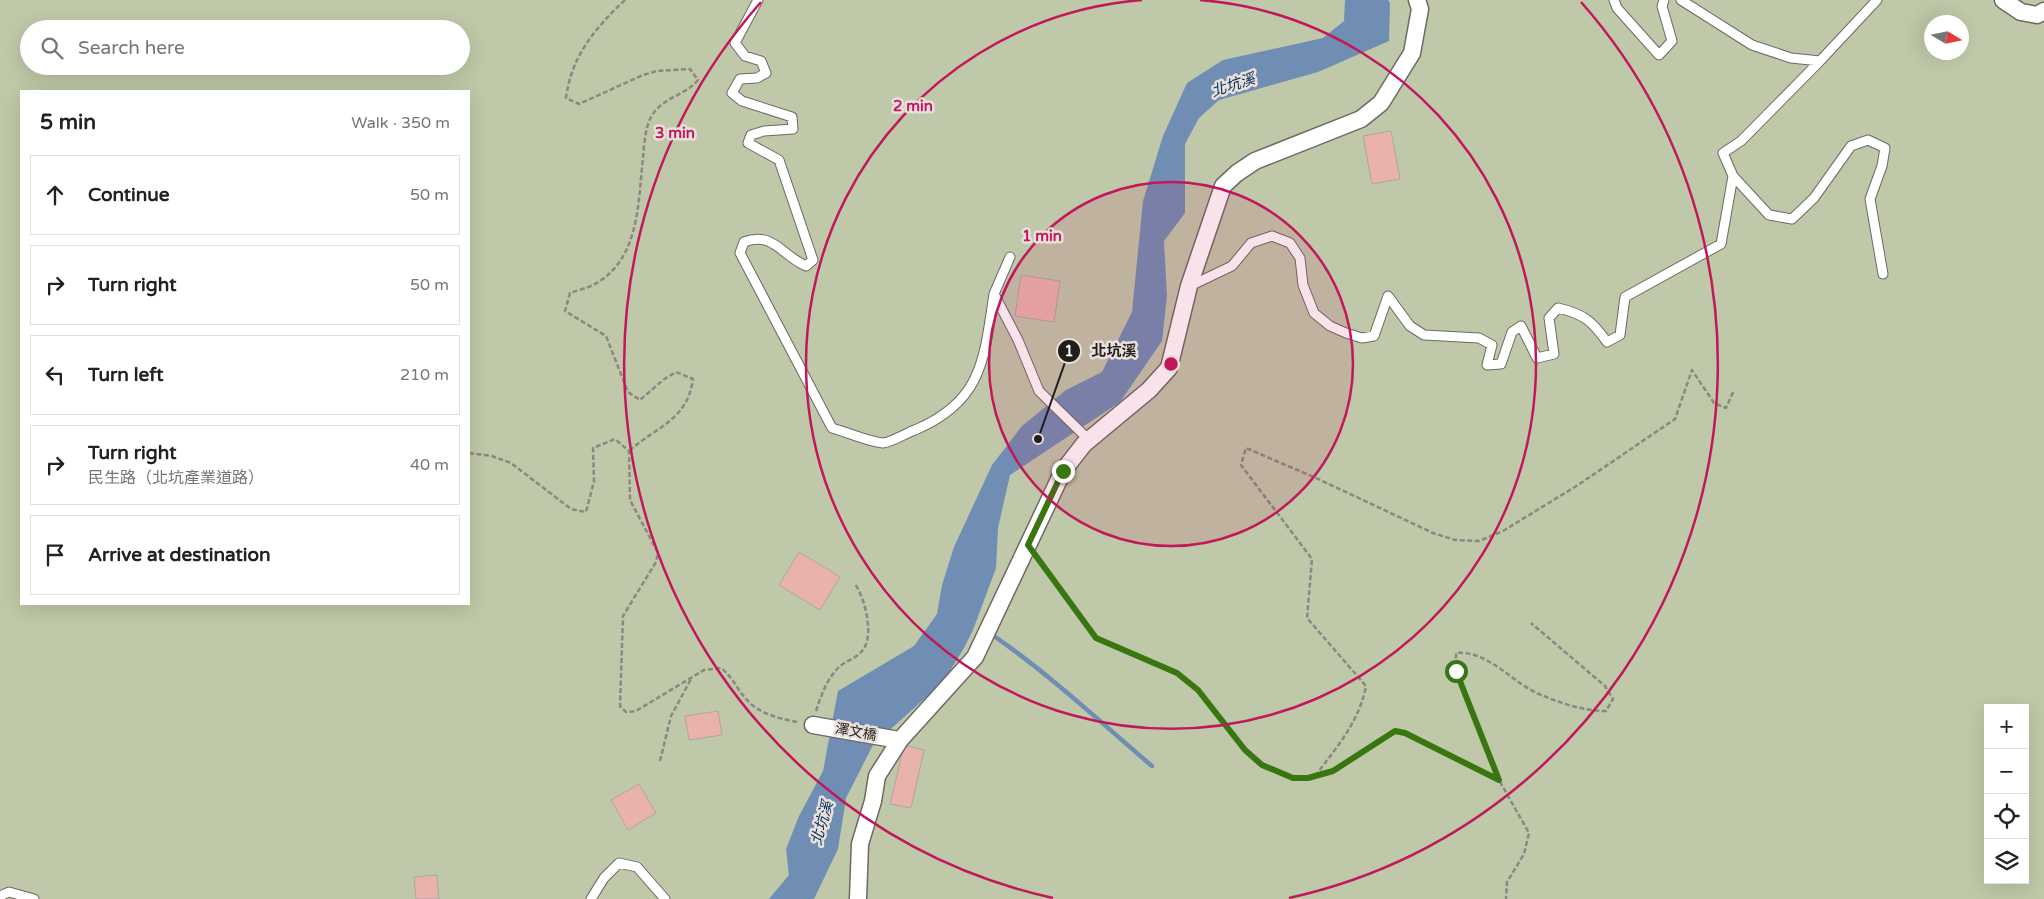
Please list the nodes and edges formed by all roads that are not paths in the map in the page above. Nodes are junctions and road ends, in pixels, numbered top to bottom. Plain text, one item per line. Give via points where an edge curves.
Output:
1 (758, 0) edge
2 (1417, 0) edge
3 (1614, 0) edge
4 (1664, 0) edge
5 (1681, 0) edge
6 (1878, 0) edge
7 (2003, 0) edge
8 (2044, 11) edge
9 (1820, 61) junction
10 (1733, 176) junction
11 (1010, 257) dead end
12 (1883, 274) dead end
13 (1189, 286) junction
14 (994, 294) junction
15 (1088, 440) junction
16 (813, 725) road end
17 (899, 740) dead end
18 (0, 896) edge
19 (34, 899) edge
20 (591, 899) edge
21 (666, 899) edge
22 (858, 899) edge

1 - 14 lane via 735,43 745,56 761,61 766,73 757,78 740,79 732,93 742,101 792,117 793,129 751,135 748,144 779,160 813,260 806,266 793,260 769,240 756,237 744,242 740,253 832,428 883,443 944,414 962,399 977,378 986,348
2 - 13 street via 1420,8 1412,52 1381,103 1361,119 1255,161 1236,173 1223,186
3 - 4 lane via 1617,8 1659,54 1672,41 1662,6
5 - 9 lane via 1752,45 1791,58
6 - 9 lane
7 - 8 street via 2021,12 2037,15
9 - 10 lane via 1741,141 1723,153
10 - 12 lane via 1769,215 1792,219 1814,198 1851,146 1868,140 1885,148 1870,199
10 - 13 lane via 1721,244 1625,296 1620,335 1607,342 1580,313 1558,308 1549,318 1554,354 1537,358 1521,326 1512,332 1501,364 1487,365 1492,345 1479,338 1424,335 1410,326 1388,296 1374,336 1362,338 1330,326 1314,313 1303,285 1300,258 1290,243 1272,236 1251,243 1232,266
11 - 14 lane
13 - 15 street via 1169,368 1149,390
14 - 15 lane via 1039,390
15 - 22 street via 1063,471 975,657 900,740 877,776 860,844
16 - 17 street, 澤文橋
18 - 19 lane via 9,892
20 - 21 lane via 618,863 637,867

